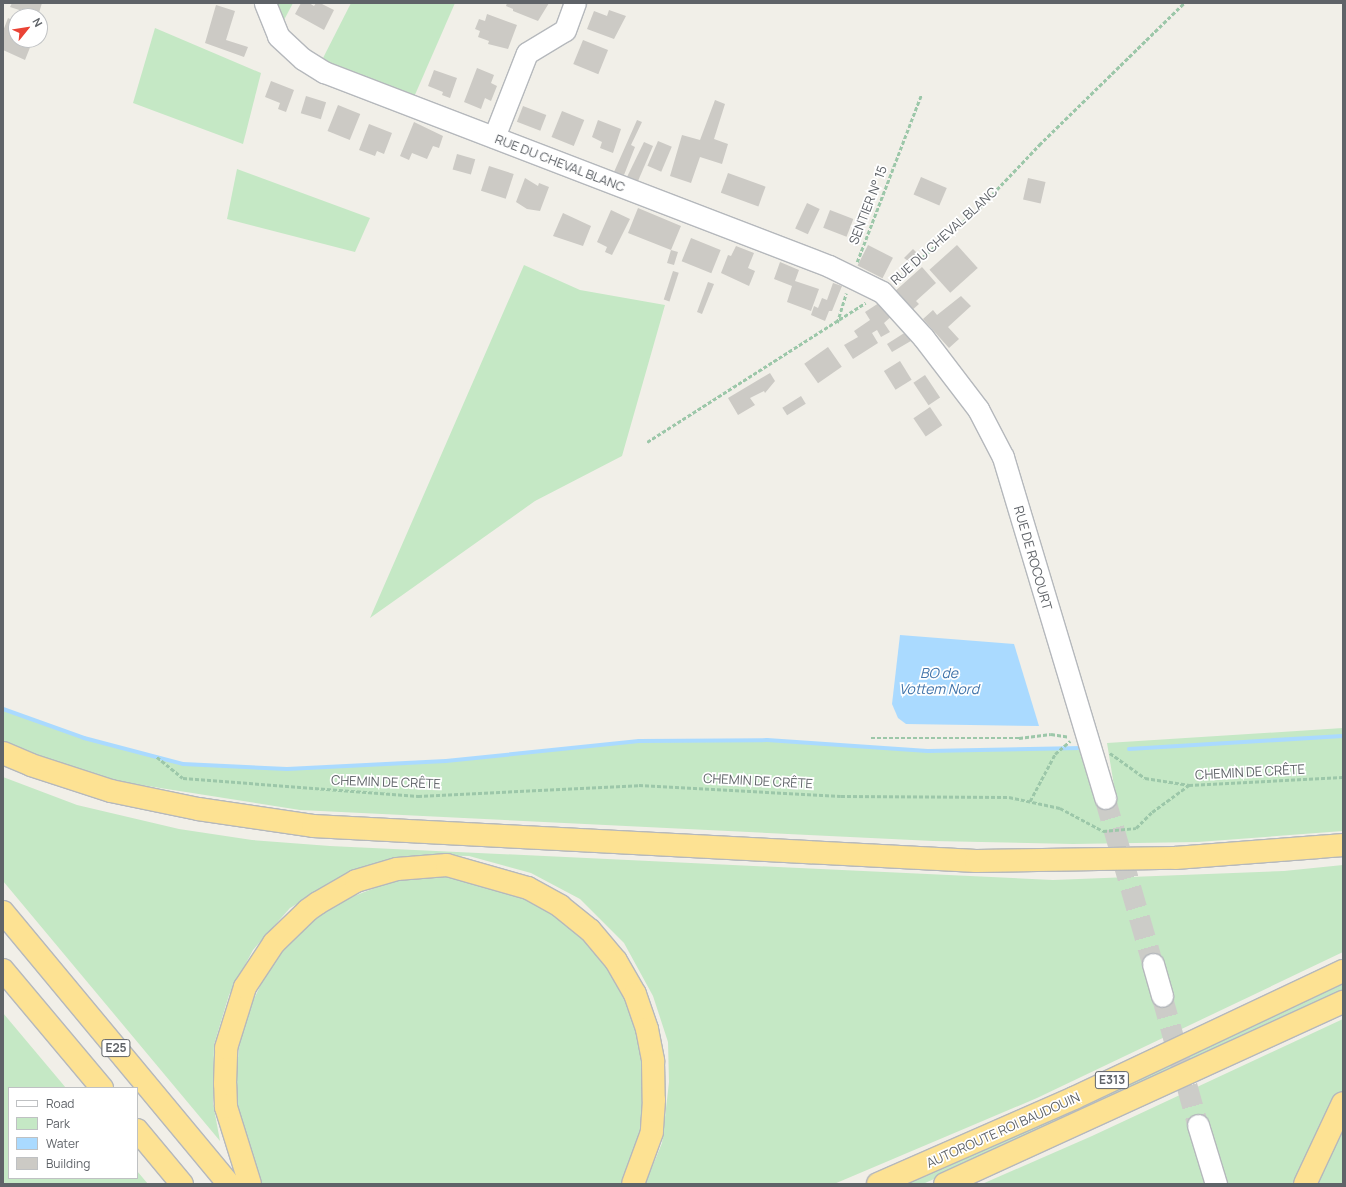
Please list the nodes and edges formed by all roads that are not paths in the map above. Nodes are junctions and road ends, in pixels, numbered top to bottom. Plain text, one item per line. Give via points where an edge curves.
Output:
1 (265, 3) edge
2 (575, 3) edge
3 (494, 138) junction
4 (923, 337) joint
5 (3, 753) edge
6 (1105, 798) tunnel mouth
7 (1343, 845) edge
8 (3, 912) edge
9 (1153, 964) tunnel mouth
10 (1343, 971) edge
11 (7, 978) edge
12 (1162, 996) tunnel mouth
13 (1343, 1002) edge
14 (101, 1087) edge
15 (1343, 1103) edge
16 (1198, 1125) tunnel mouth
17 (138, 1131) edge
18 (182, 1184) edge
19 (229, 1184) edge
20 (250, 1184) edge
21 (633, 1184) edge
22 (878, 1184) edge
23 (945, 1184) edge
24 (1216, 1184) edge
25 (1305, 1184) edge

1 - 3 street, RUE DU CHEVAL BLANC via 278,36 303,59 324,72
2 - 3 street via 565,30 527,53
3 - 4 street, RUE DU CHEVAL BLANC via 828,266 882,292
4 - 6 street, RUE DE ROCOURT via 978,408 1003,457 1079,736
5 - 7 highway via 31,765 111,791 198,809 312,826 976,861 1175,858
8 - 19 highway, E25
9 - 12 street
10 - 22 highway, AUTOROUTE ROI BAUDOUIN / E313 via 1074,1098
11 - 14 highway, E25
13 - 23 highway, E313
15 - 25 highway
16 - 24 street
17 - 18 highway
20 - 21 highway via 226,1107 225,1084 226,1048 245,987 274,943 318,903 356,881 397,869 446,865 528,888 560,906 590,930 616,961 635,994 647,1028 653,1061 652,1132

